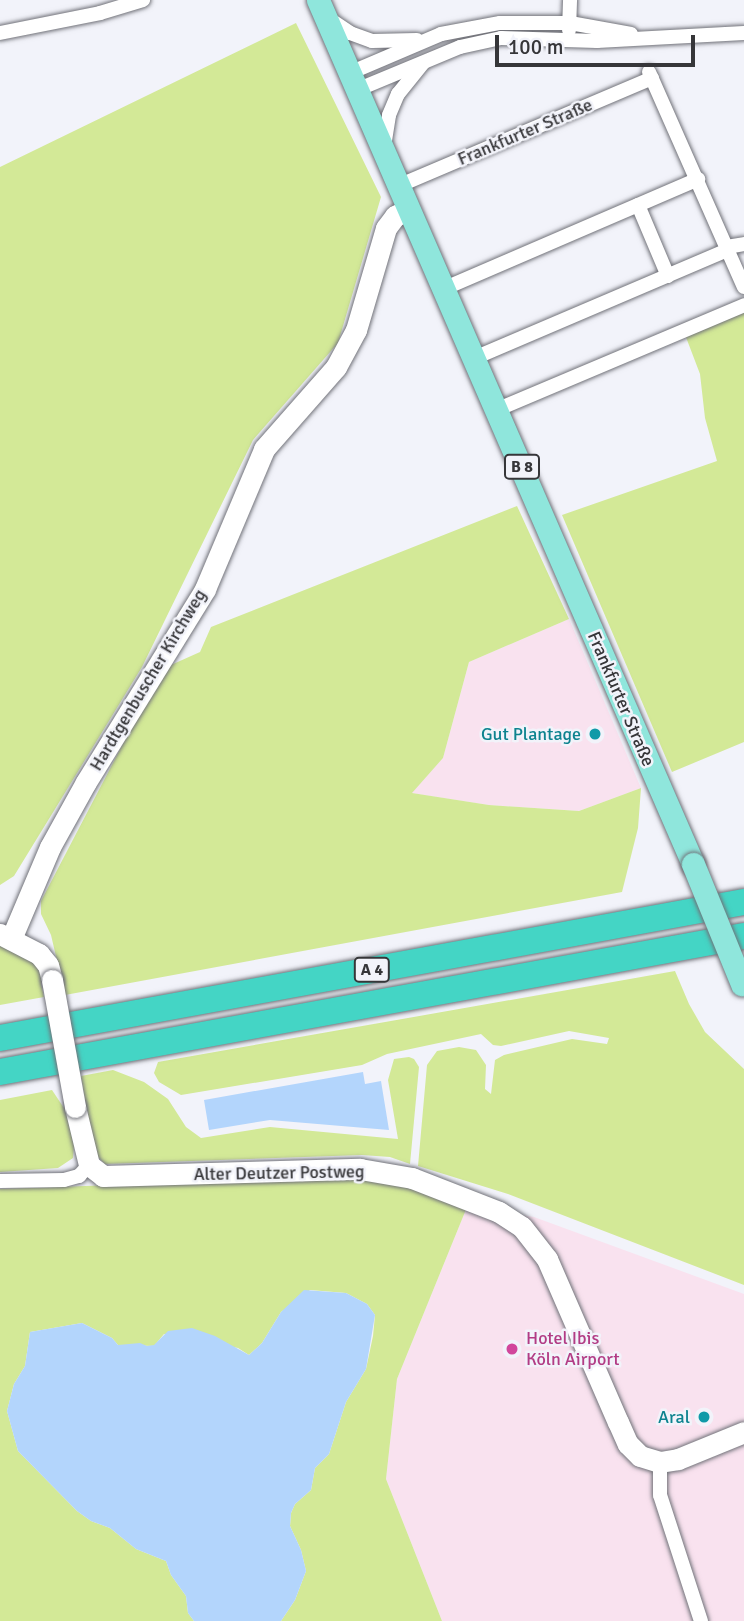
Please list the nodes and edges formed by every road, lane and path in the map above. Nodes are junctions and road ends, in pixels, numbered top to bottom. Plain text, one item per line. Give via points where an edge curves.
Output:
1 (143, 0) edge
2 (570, 0) edge
3 (323, 8) edge
4 (570, 23) junction
5 (0, 33) edge
6 (744, 33) edge
7 (569, 38) junction
8 (664, 38) junction
9 (422, 40) junction
10 (424, 61) junction
11 (356, 80) junction
12 (384, 149) junction
13 (698, 179) junction
14 (398, 186) junction
15 (638, 205) junction
16 (408, 209) junction
17 (744, 244) edge
18 (728, 249) junction
19 (668, 276) junction
20 (744, 287) edge
21 (443, 289) junction
22 (744, 304) edge
23 (472, 359) junction
24 (496, 410) junction
25 (744, 902) edge
26 (744, 936) edge
27 (5, 937) edge
28 (743, 986) edge
29 (0, 1038) edge
30 (0, 1072) edge
31 (89, 1165) junction
32 (0, 1181) edge
33 (744, 1432) edge
34 (660, 1462) junction
35 (701, 1621) edge

1 - 5 street
2 - 4 street
3 - 9 street via 349,33 372,41
3 - 11 main road, Frankfurter Straße / B 8
4 - 7 street
4 - 8 street
4 - 9 street via 500,23
6 - 8 street
7 - 8 street
7 - 10 street via 501,38
9 - 11 street
10 - 11 street
10 - 12 street via 398,94 389,115
11 - 12 main road, Frankfurter Straße / B 8
12 - 14 main road, Frankfurter Straße / B 8
13 - 14 street, Frankfurter Straße via 650,75
13 - 15 street
13 - 18 street
14 - 16 main road, Frankfurter Straße / B 8
15 - 19 street
15 - 21 street
16 - 21 main road, Frankfurter Straße / B 8
16 - 27 street, Hardtgenbuscher Kirchweg via 386,228 356,330 341,358 264,449 205,589 86,782
17 - 18 street
18 - 19 street
18 - 20 street
19 - 23 street
21 - 23 main road, Frankfurter Straße / B 8
22 - 24 street
23 - 24 main road, Frankfurter Straße / B 8
24 - 28 main road, Frankfurter Straße / B 8, bridge
25 - 29 highway, A 4
26 - 30 highway, A 4
27 - 31 street, bridge via 39,954 48,965
31 - 32 street via 79,1176 64,1180
31 - 34 street, Alter Deutzer Postweg via 103,1176 120,1177 360,1169 412,1178 499,1212 522,1227 547,1259 628,1444 640,1456
33 - 34 street via 678,1460
34 - 35 street via 660,1495

